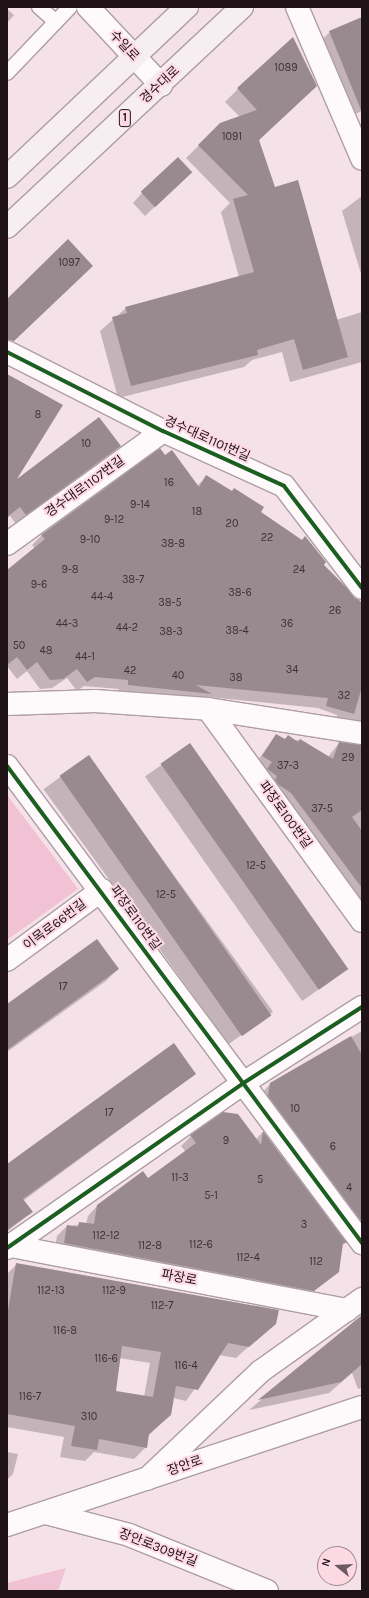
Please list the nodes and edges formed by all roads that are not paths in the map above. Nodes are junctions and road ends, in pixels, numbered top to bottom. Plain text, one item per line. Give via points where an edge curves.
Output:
1 (39, 7) edge
2 (70, 7) edge
3 (88, 7) edge
4 (187, 7) edge
5 (242, 7) edge
6 (297, 7) edge
7 (55, 21) junction
8 (134, 57) junction
9 (7, 73) edge
10 (161, 85) junction
11 (362, 160) edge
12 (7, 176) edge
13 (7, 227) edge
14 (7, 352) edge
15 (162, 431) junction
16 (7, 544) edge
17 (362, 588) edge
18 (7, 704) edge
19 (208, 709) junction
20 (362, 733) edge
21 (7, 766) edge
22 (102, 890) junction
23 (362, 921) edge
24 (7, 960) edge
25 (362, 1007) edge
26 (242, 1084) junction
27 (362, 1243) edge
28 (9, 1247) edge
29 (355, 1305) edge
30 (362, 1407) edge
31 (147, 1479) junction
32 (46, 1513) junction
33 (7, 1525) edge
34 (267, 1591) edge

1 - 7 lane
2 - 7 lane
3 - 8 street, 수일로
4 - 8 main road
5 - 10 main road, 경수대로 / 1
6 - 11 street
7 - 9 lane
8 - 10 street, 수일로
8 - 12 main road
10 - 13 main road, 경수대로 / 1
14 - 15 street, 경수대로1101번길
15 - 16 street, 경수대로1107번길
15 - 17 street, 경수대로1101번길 via 284,486
18 - 19 street via 95,701
19 - 20 street
19 - 23 street, 파장로100번길
21 - 22 street, 파장로110번길
22 - 24 street, 이목로66번길
22 - 26 street, 파장로110번길
25 - 26 street
26 - 27 street, 파장로110번길
26 - 28 street
28 - 29 street, 파장로
29 - 31 street, 파장로 via 261,1370
30 - 31 street, 장안로
31 - 32 street, 장안로
32 - 33 street, 장안로
32 - 34 street, 장안로309번길 via 129,1535

